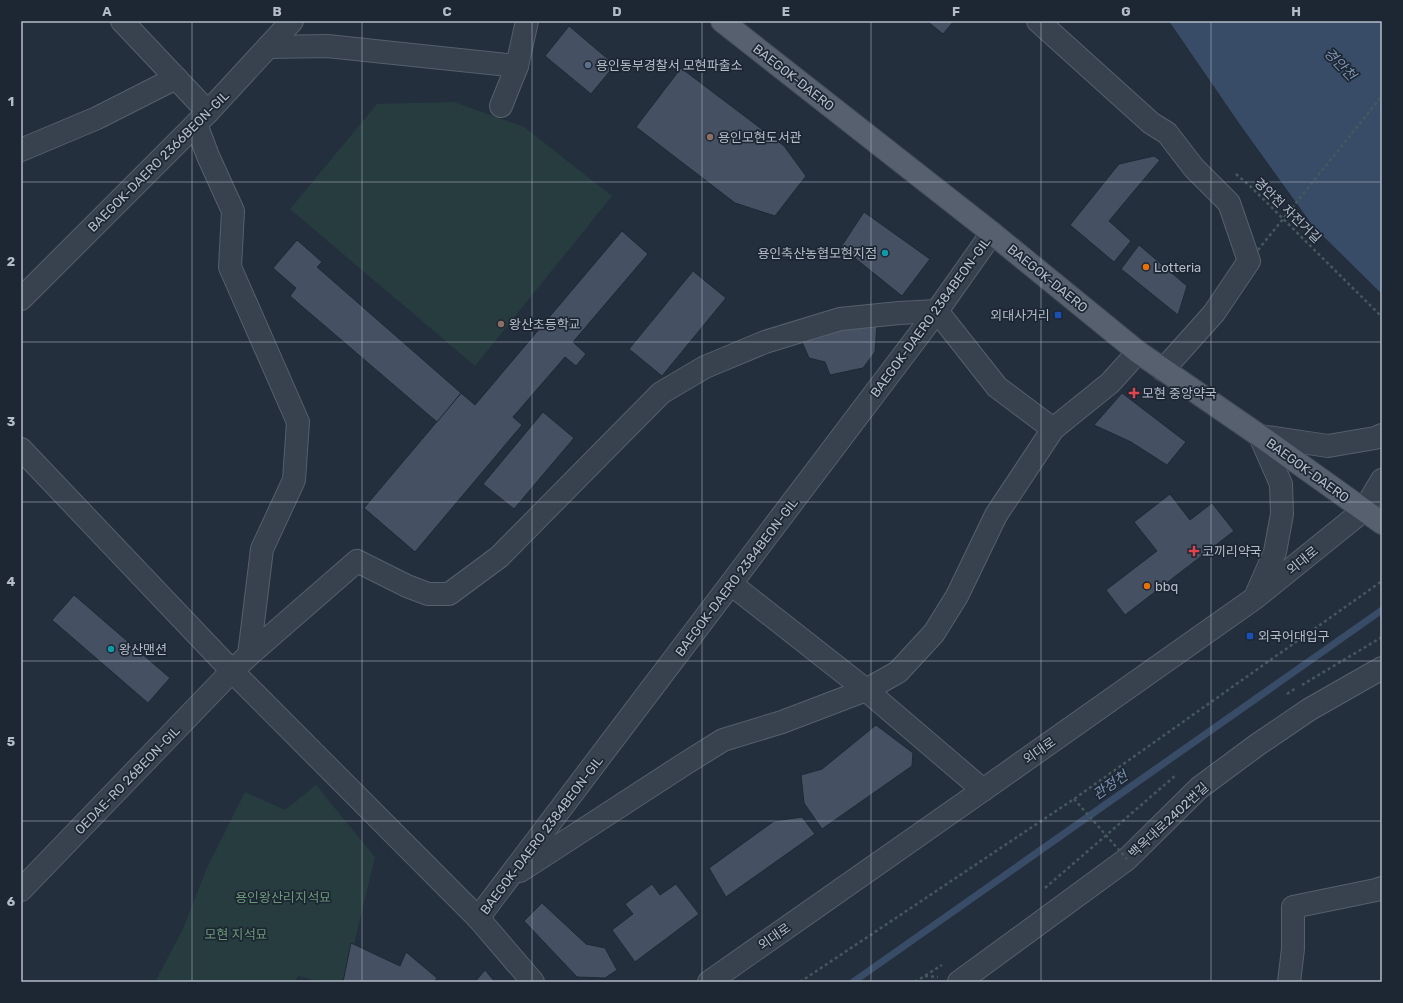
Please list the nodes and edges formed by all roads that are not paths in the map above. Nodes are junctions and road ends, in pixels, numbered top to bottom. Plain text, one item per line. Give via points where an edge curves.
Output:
1 (122, 21) edge
2 (292, 21) edge
3 (527, 21) edge
4 (722, 21) edge
5 (1038, 21) edge
6 (268, 47) junction
7 (517, 66) junction
8 (176, 78) junction
9 (501, 106) dead end
10 (202, 118) junction
11 (21, 150) edge
12 (992, 233) junction
13 (21, 299) edge
14 (937, 311) junction
15 (1138, 352) junction
16 (1163, 370) junction
17 (1053, 429) junction
18 (1382, 435) edge
19 (1260, 436) junction
20 (21, 449) edge
21 (1382, 480) edge
22 (1364, 510) junction
23 (1382, 523) edge
24 (731, 584) junction
25 (1254, 598) junction
26 (249, 655) junction
27 (1382, 668) edge
28 (232, 671) junction
29 (866, 690) junction
30 (984, 790) junction
31 (508, 880) junction
32 (1382, 888) edge
33 (21, 890) edge
34 (478, 918) junction
35 (533, 982) edge
36 (709, 982) edge
37 (959, 982) edge
38 (1289, 982) edge

1 - 8 street
2 - 6 street, BAEGOK-DAERO 2366BEON-GIL
3 - 7 street
4 - 12 main road, BAEGOK-DAERO
5 - 16 street via 1151,123 1167,133 1194,168 1229,203 1249,261 1214,313
6 - 7 street via 327,46
6 - 10 street, BAEGOK-DAERO 2366BEON-GIL
7 - 9 street
8 - 10 street
8 - 11 street via 97,118
10 - 13 street, BAEGOK-DAERO 2366BEON-GIL
10 - 26 street via 208,156 233,211 230,267 298,422 294,480 262,549
12 - 14 street, BAEGOK-DAERO 2384BEON-GIL
12 - 15 main road, BAEGOK-DAERO
14 - 17 street via 997,387
14 - 24 street, BAEGOK-DAERO 2384BEON-GIL
14 - 26 street, OEDAE-RO 26BEON-GIL via 840,319 765,342 704,367 661,393 499,557 449,594 428,594 357,561
15 - 16 main road, BAEGOK-DAERO
15 - 17 street via 1110,383
16 - 19 main road, BAEGOK-DAERO
17 - 29 street via 996,515 957,596 934,633 898,672
18 - 19 street via 1328,446
19 - 22 main road, BAEGOK-DAERO
19 - 25 street via 1281,484 1282,514 1275,552
20 - 28 street
21 - 22 street
22 - 23 main road, BAEGOK-DAERO
22 - 25 street, 외대로
24 - 29 street
24 - 31 street, BAEGOK-DAERO 2384BEON-GIL
25 - 30 street, 외대로
26 - 28 street, OEDAE-RO 26BEON-GIL
27 - 37 street, 백옥대로2402번길 via 1310,709 1199,788 1127,858
28 - 33 street, OEDAE-RO 26BEON-GIL
28 - 34 street
29 - 30 street
29 - 31 street via 782,722 723,740
30 - 36 street, 외대로
31 - 34 street, BAEGOK-DAERO 2384BEON-GIL
32 - 38 street via 1293,907 1293,949
34 - 35 street

